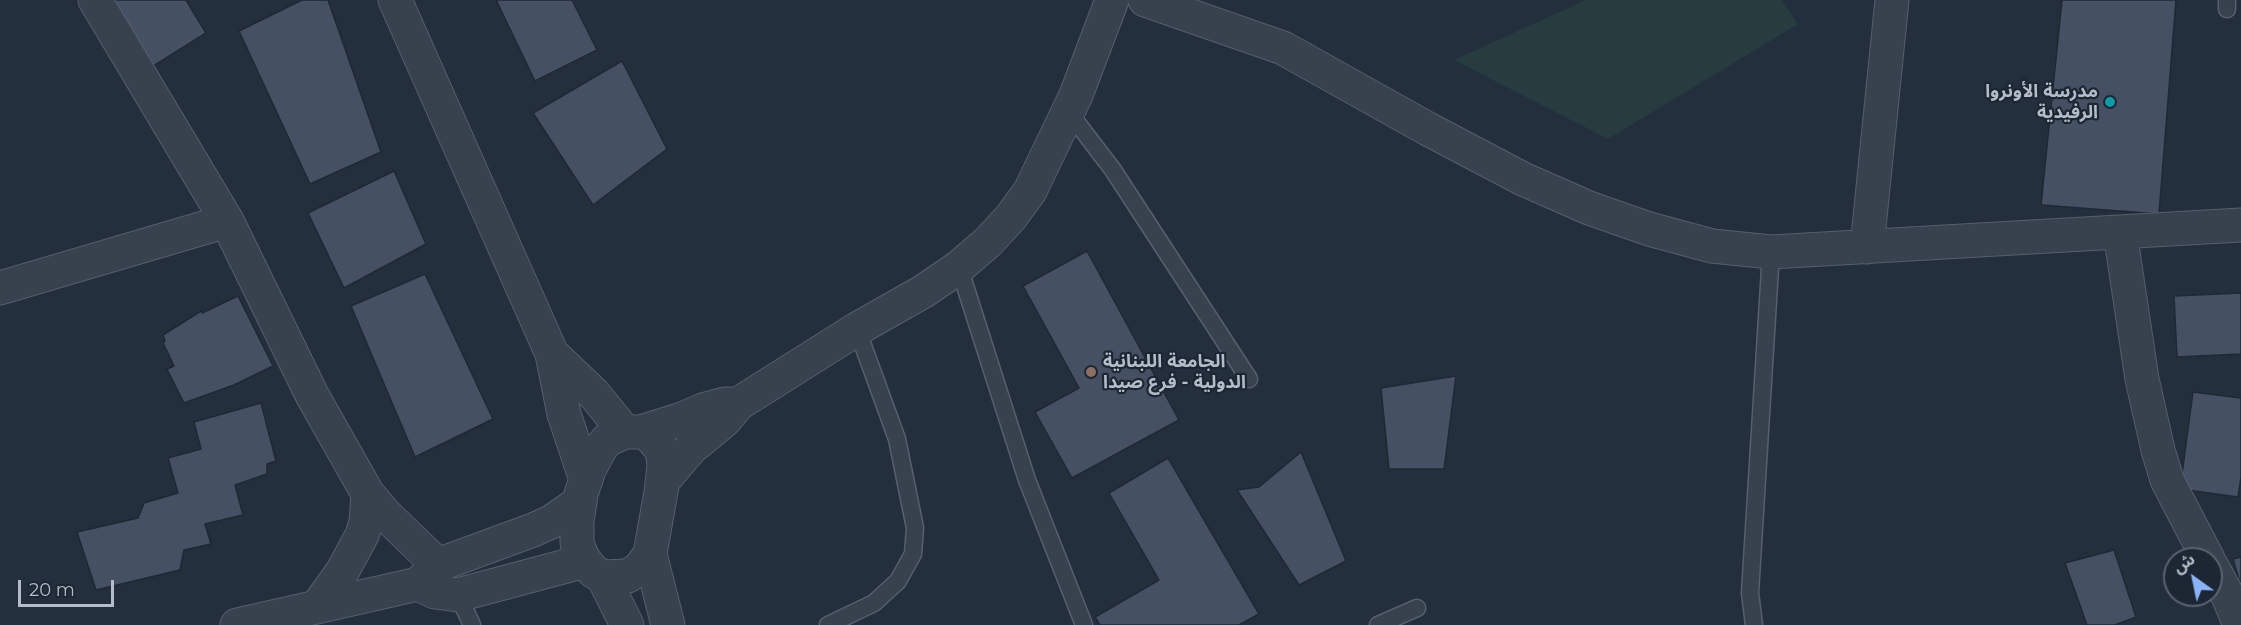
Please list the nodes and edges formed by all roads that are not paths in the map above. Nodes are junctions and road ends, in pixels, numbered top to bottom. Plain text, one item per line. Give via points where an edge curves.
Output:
1 (96, 0) edge
2 (395, 0) edge
3 (1112, 0) edge
4 (1145, 0) edge
5 (1892, 0) edge
6 (1068, 111) junction
7 (227, 220) junction
8 (2241, 225) edge
9 (2120, 232) junction
10 (1867, 247) junction
11 (1772, 252) junction
12 (959, 267) junction
13 (0, 288) edge
14 (857, 329) junction
15 (552, 354) junction
16 (1249, 379) dead end
17 (738, 404) junction
18 (633, 432) junction
19 (662, 482) junction
20 (583, 491) junction
21 (368, 494) junction
22 (2202, 547) edge
23 (650, 554) junction
24 (594, 569) junction
25 (428, 574) junction
26 (2223, 587) edge
27 (458, 595) junction
28 (317, 607) junction
29 (1417, 608) dead end
30 (237, 625) edge
31 (472, 625) edge
32 (627, 625) edge
33 (668, 625) edge
34 (828, 625) edge
35 (1084, 625) edge
36 (1378, 625) edge
37 (1754, 625) edge
38 (2240, 625) edge

1 - 7 street
2 - 15 street
3 - 6 street
4 - 11 street via 1283,48 1523,179 1589,208 1712,246
5 - 10 street
6 - 12 street via 1030,190 988,242
6 - 16 lane via 1113,170
7 - 13 street
7 - 21 street via 312,395
8 - 9 street
9 - 10 street
9 - 22 street via 2142,379 2158,450 2170,488
10 - 11 street
11 - 37 lane via 1750,593
12 - 14 street
12 - 35 lane via 1027,480
14 - 17 street
14 - 34 lane via 897,439 915,528 913,554 898,581 874,603
15 - 18 street
15 - 20 street
17 - 18 street via 725,404
17 - 19 street
18 - 19 street via 649,435 662,450
18 - 20 street via 608,441 600,449
19 - 23 street
20 - 24 street via 577,543
20 - 25 street via 551,522
21 - 25 street
21 - 28 street via 362,535
23 - 24 street via 628,576
23 - 33 street
24 - 27 street
24 - 32 street
25 - 27 street via 435,592
25 - 28 street
26 - 38 street
27 - 31 lane
28 - 30 street
29 - 36 lane

